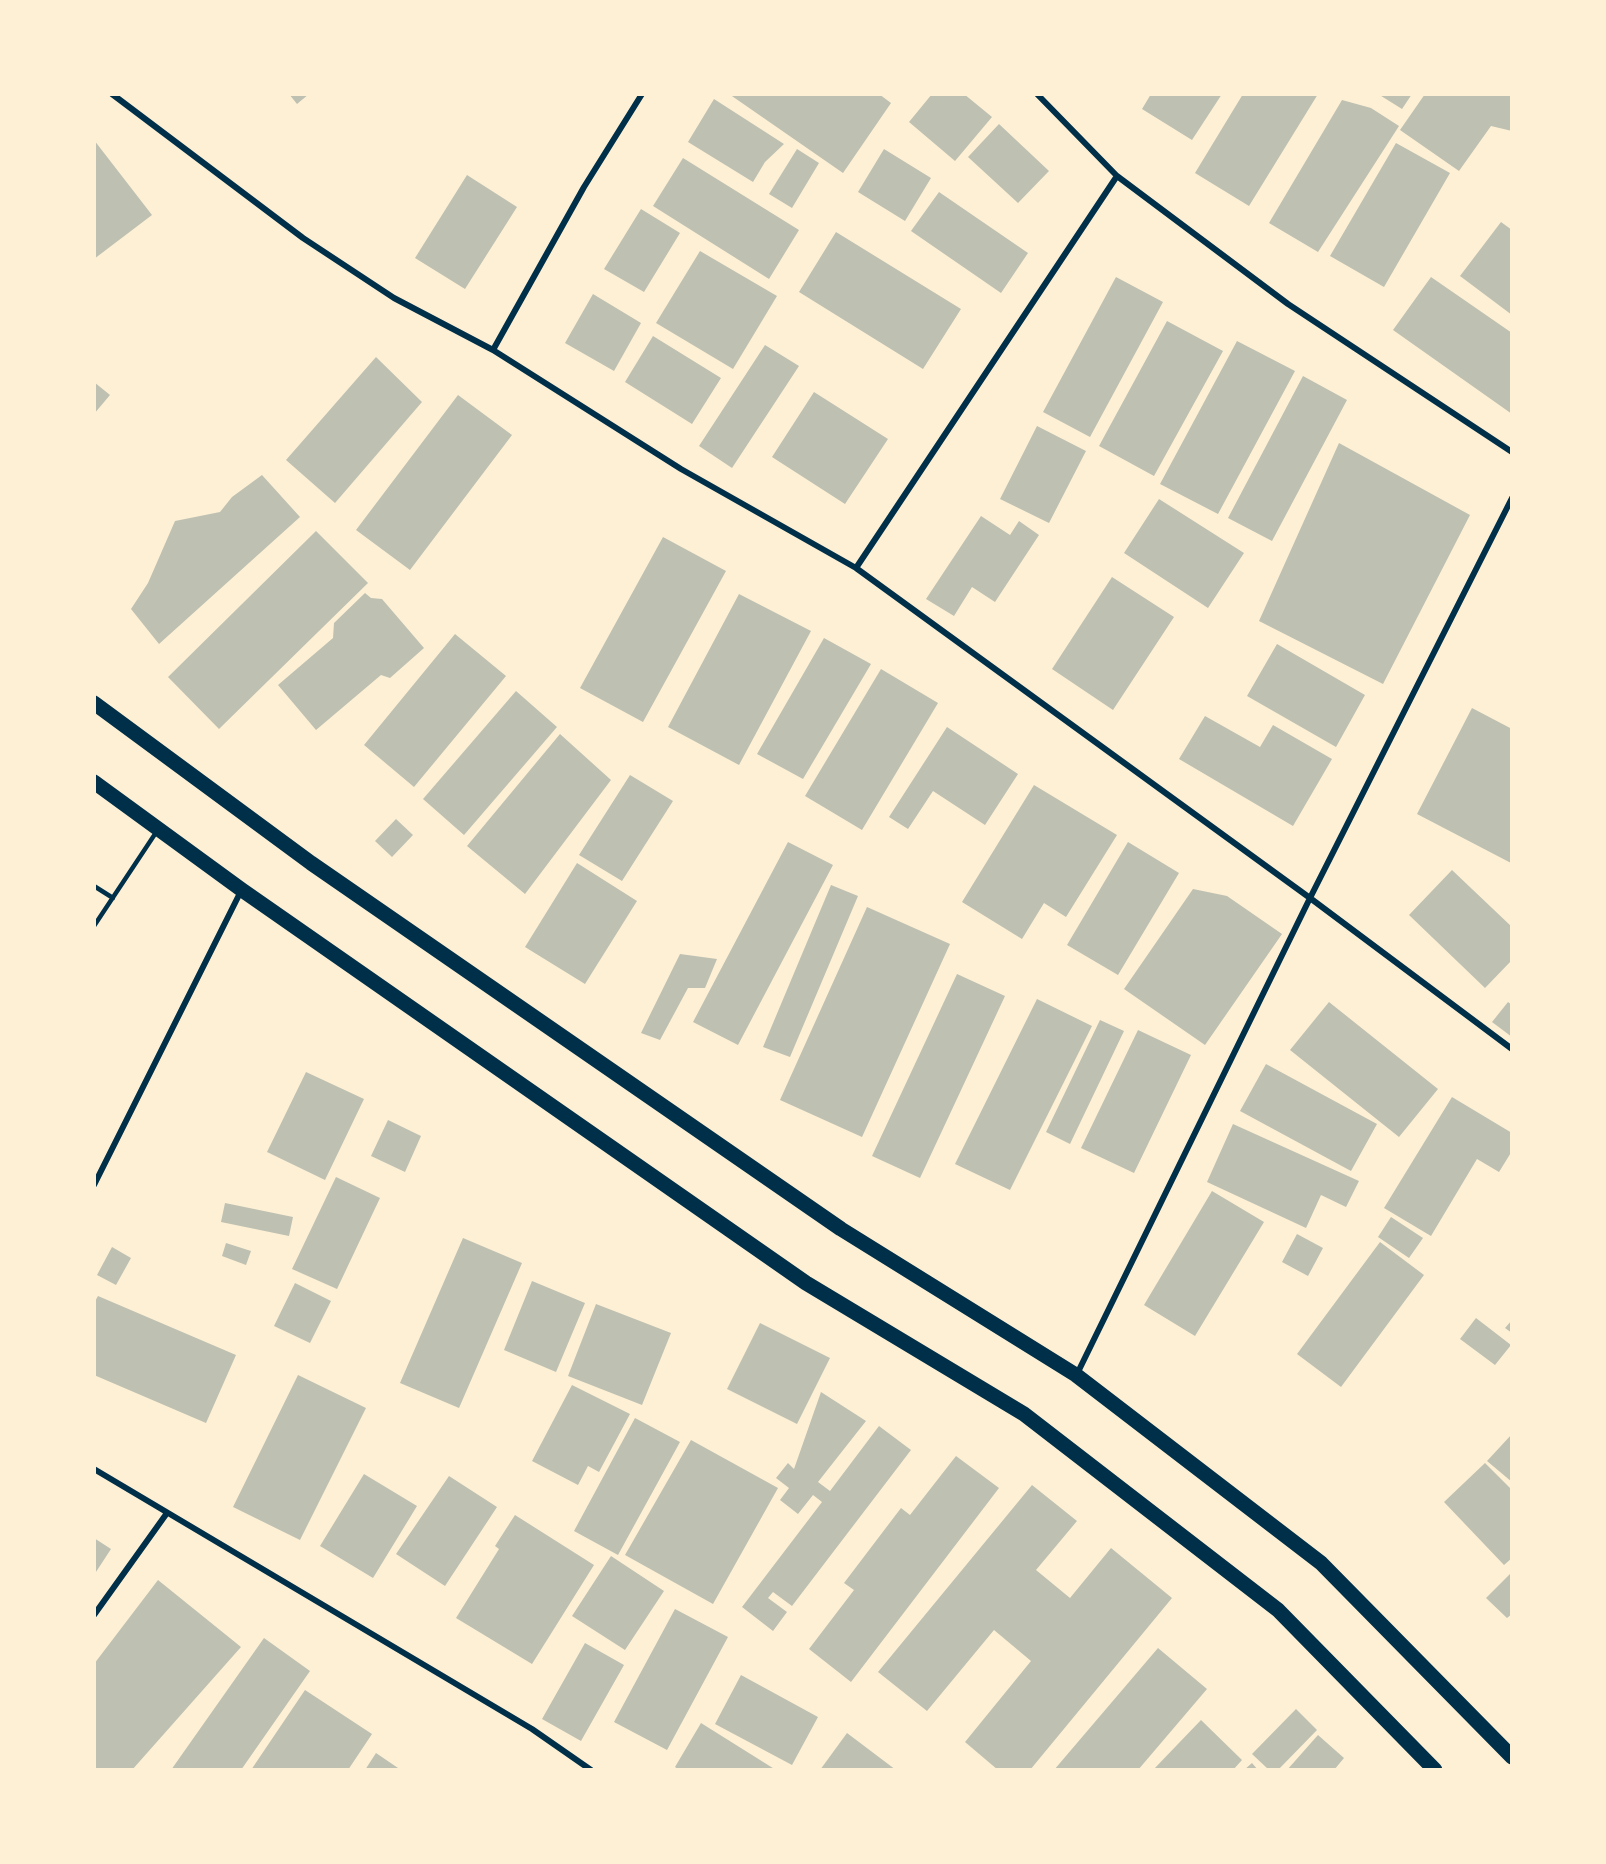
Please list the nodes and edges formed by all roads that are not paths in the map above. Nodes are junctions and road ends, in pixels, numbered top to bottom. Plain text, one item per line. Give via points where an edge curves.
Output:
1 (112, 94) edge
2 (642, 94) edge
3 (1037, 94) edge
4 (1117, 176) junction
5 (493, 350) junction
6 (1512, 452) edge
7 (1512, 498) edge
8 (856, 568) junction
9 (94, 703) edge
10 (94, 782) edge
11 (158, 829) junction
12 (94, 886) edge
13 (242, 890) junction
14 (113, 898) junction
15 (1311, 898) junction
16 (94, 926) edge
17 (1512, 1049) edge
18 (94, 1185) edge
19 (1076, 1375) junction
20 (94, 1469) edge
21 (167, 1513) junction
22 (94, 1615) edge
23 (1512, 1757) edge
24 (1434, 1769) edge
25 (591, 1770) edge

1 - 5 street via 303,238 394,298
2 - 5 street via 584,187
3 - 4 street
4 - 6 street via 1288,304
4 - 8 street
5 - 8 street via 681,468
7 - 15 street
8 - 15 street
9 - 19 main road via 321,869 841,1229
10 - 11 main road
11 - 13 main road
11 - 14 lane
12 - 14 lane
13 - 18 street
13 - 24 main road via 806,1283 1024,1414 1278,1610
14 - 16 lane
15 - 17 street
15 - 19 street
19 - 23 main road via 1321,1563
20 - 21 street
21 - 22 street
21 - 25 street via 532,1729

